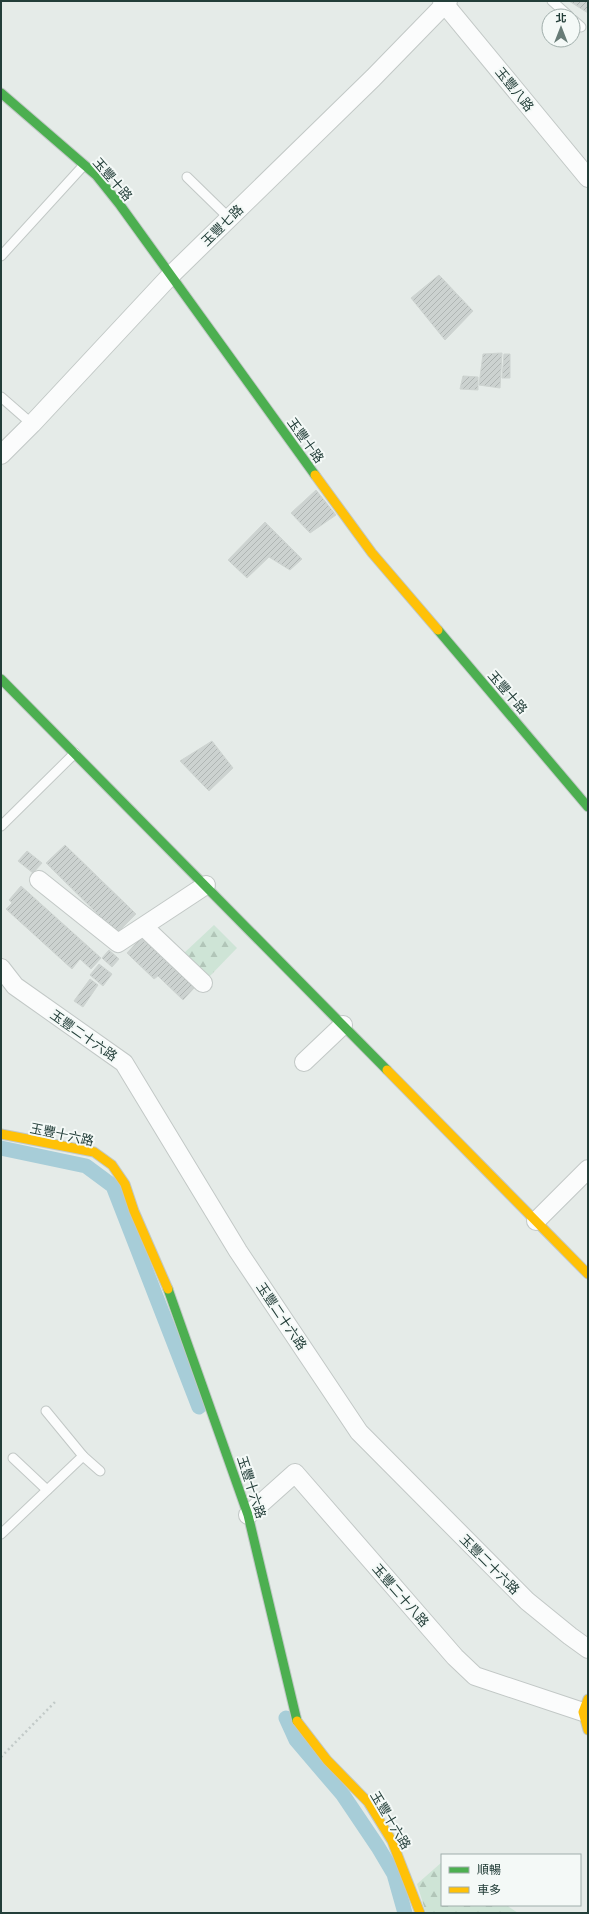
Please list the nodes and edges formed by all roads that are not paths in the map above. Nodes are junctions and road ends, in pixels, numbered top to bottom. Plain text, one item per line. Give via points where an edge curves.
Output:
1 (552, 1) edge
2 (445, 2) edge
3 (559, 8) edge
4 (1, 93) edge
5 (84, 165) junction
6 (187, 177) dead end
7 (588, 178) edge
8 (229, 218) junction
9 (1, 256) edge
10 (170, 276) junction
11 (1, 397) edge
12 (32, 424) junction
13 (1, 455) edge
14 (1, 680) edge
15 (75, 754) junction
16 (588, 807) edge
17 (1, 826) edge
18 (39, 880) dead end
19 (206, 886) junction
20 (144, 927) junction
21 (1, 968) edge
22 (203, 983) dead end
23 (343, 1024) junction
24 (304, 1062) dead end
25 (1, 1134) edge
26 (588, 1169) edge
27 (536, 1221) junction
28 (588, 1274) edge
29 (46, 1411) dead end
30 (83, 1456) junction
31 (13, 1458) dead end
32 (100, 1471) dead end
33 (47, 1490) junction
34 (248, 1515) junction
35 (1, 1534) edge
36 (588, 1649) edge
37 (585, 1705) edge
38 (588, 1730) edge
39 (420, 1913) edge

1 - 3 lane
2 - 7 street, 玉豐八路
2 - 8 street, 玉豐七路 via 373,78
4 - 5 street, 玉豐十路
5 - 9 lane
5 - 10 street, 玉豐十路 via 96,175 120,205
6 - 8 lane
8 - 10 street, 玉豐七路
10 - 12 street, 玉豐七路
10 - 16 street, 玉豐十路 via 372,553
11 - 12 lane
12 - 13 street, 玉豐七路
14 - 15 street
15 - 17 lane
15 - 19 street
18 - 20 street via 118,943
19 - 20 street
19 - 23 street
20 - 22 street
21 - 36 street, 玉豐二十六路 via 15,986 124,1063 238,1251 359,1432 527,1601
23 - 24 street
23 - 27 street
25 - 34 street, 玉豐十六路 via 94,1152 112,1165 125,1184 168,1292
26 - 27 street
27 - 28 street
29 - 30 lane
30 - 32 lane
30 - 33 lane
31 - 33 lane
33 - 35 lane
34 - 37 street, 玉豐二十八路 via 295,1473 455,1657 475,1676
34 - 39 street, 玉豐十六路 via 298,1724 327,1760 368,1802 392,1842 416,1897
37 - 38 street

